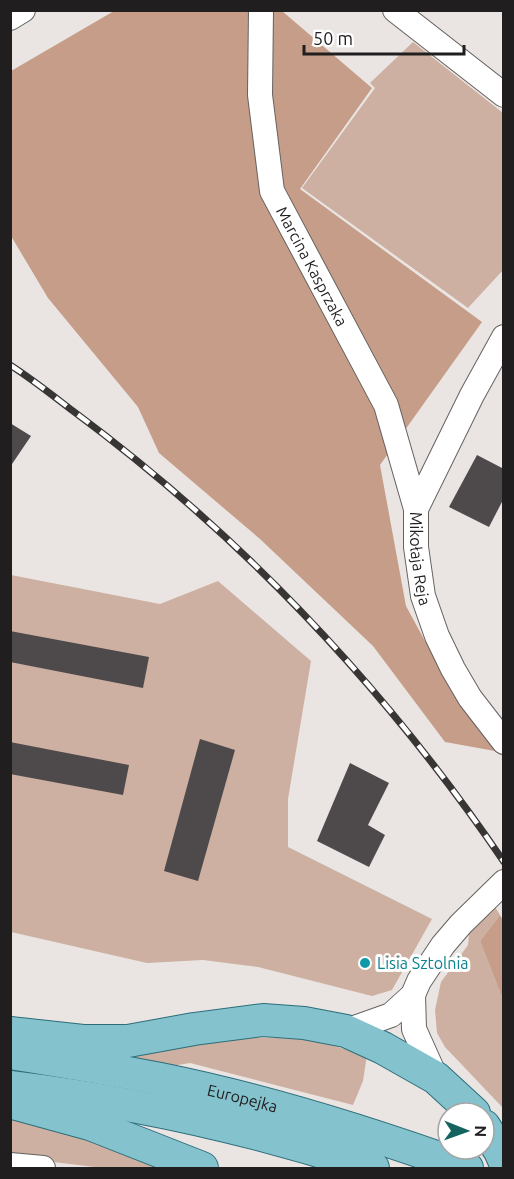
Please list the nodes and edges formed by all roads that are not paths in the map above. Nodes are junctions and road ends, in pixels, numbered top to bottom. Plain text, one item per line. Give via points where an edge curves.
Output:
1 (23, 10) edge
2 (261, 10) edge
3 (395, 10) edge
4 (10, 18) edge
5 (504, 95) edge
6 (504, 337) edge
7 (416, 509) junction
8 (504, 742) edge
9 (504, 882) edge
10 (414, 995) junction
11 (346, 1031) junction
12 (10, 1033) edge
13 (10, 1053) edge
14 (436, 1078) junction
15 (10, 1087) edge
16 (461, 1101) edge
17 (10, 1102) edge
18 (496, 1145) edge
19 (504, 1160) edge
20 (10, 1165) edge
21 (43, 1168) edge
22 (202, 1168) edge
23 (373, 1168) edge
24 (467, 1168) edge

1 - 4 street
2 - 7 street, Marcina Kasprzaka via 260,95 272,191 386,405
3 - 5 street
6 - 7 street, Mikołaja Reja
7 - 8 street, Mikołaja Reja via 416,547 423,596 437,636 470,698
9 - 10 street via 443,945
10 - 11 street via 392,1015
10 - 14 street via 414,1029
11 - 12 main road via 262,1020 128,1041 82,1041
11 - 14 main road
13 - 24 main road, Europejka via 190,1085 304,1114
14 - 16 main road
15 - 23 main road, Europejka via 153,1109
17 - 22 main road via 90,1124
18 - 19 main road
20 - 21 street

